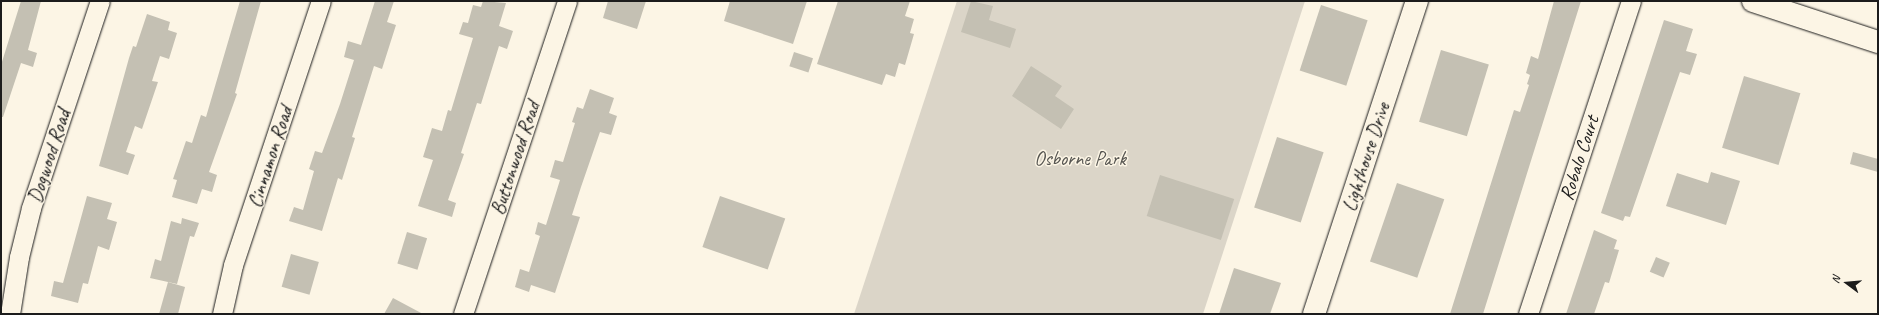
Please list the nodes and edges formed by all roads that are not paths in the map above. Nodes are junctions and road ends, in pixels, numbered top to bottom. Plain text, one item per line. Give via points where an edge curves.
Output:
1 (100, 1) edge
2 (321, 1) edge
3 (567, 1) edge
4 (1417, 1) edge
5 (1631, 1) edge
6 (1753, 1) edge
7 (1878, 42) edge
8 (10, 314) edge
9 (222, 314) edge
10 (463, 314) edge
11 (1314, 314) edge
12 (1528, 314) edge

1 - 8 street, Dogwood Road via 31,208 19,256
2 - 9 street, Cinnamon Road via 233,266
3 - 10 street, Buttonwood Road
4 - 11 street, Lighthouse Drive
5 - 12 street, Robalo Court
6 - 7 street

